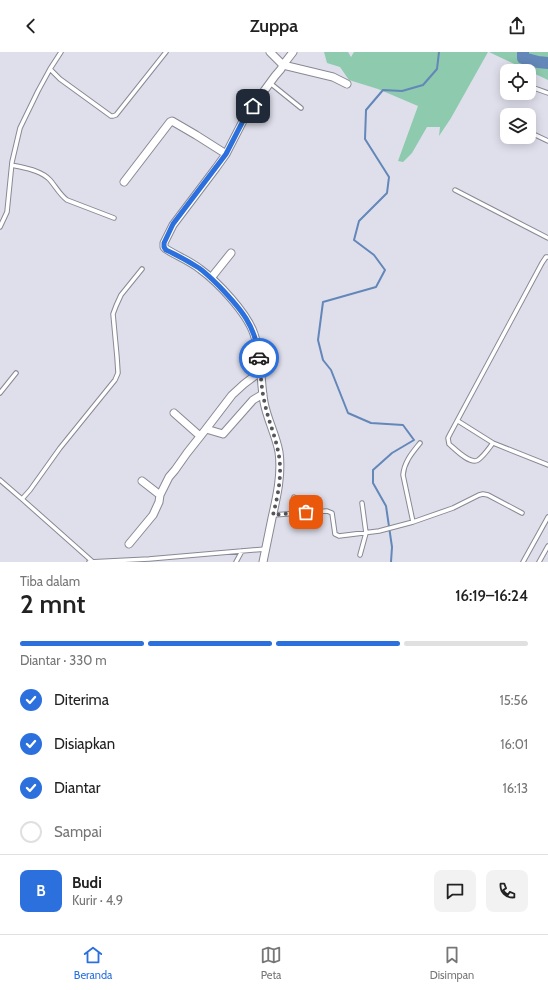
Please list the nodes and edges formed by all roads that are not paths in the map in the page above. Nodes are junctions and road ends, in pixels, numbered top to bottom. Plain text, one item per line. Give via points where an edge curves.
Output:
1 (61, 52) edge
2 (166, 52) edge
3 (270, 52) edge
4 (293, 52) edge
5 (283, 65) junction
6 (50, 69) junction
7 (270, 83) junction
8 (347, 84) dead end
9 (536, 89) edge
10 (548, 94) edge
11 (300, 108) dead end
12 (536, 135) edge
13 (548, 141) edge
14 (226, 154) junction
15 (12, 165) junction
16 (124, 182) dead end
17 (455, 190) dead end
18 (114, 218) dead end
19 (0, 227) edge
20 (548, 238) edge
21 (231, 253) dead end
22 (548, 257) edge
23 (142, 269) dead end
24 (210, 278) junction
25 (261, 371) junction
26 (16, 373) dead end
27 (0, 393) edge
28 (260, 396) junction
29 (174, 413) dead end
30 (458, 421) junction
31 (206, 429) junction
32 (200, 436) junction
33 (420, 443) dead end
34 (493, 443) junction
35 (548, 465) edge
36 (0, 480) edge
37 (142, 481) dead end
38 (160, 495) junction
39 (294, 497) dead end
40 (22, 499) junction
41 (362, 503) dead end
42 (295, 513) junction
43 (522, 513) dead end
44 (273, 515) junction
45 (548, 517) edge
46 (413, 522) junction
47 (366, 533) junction
48 (129, 544) dead end
49 (548, 546) edge
50 (266, 549) junction
51 (242, 552) junction
52 (360, 555) dead end
53 (89, 562) edge
54 (94, 562) edge
55 (236, 562) edge
56 (262, 562) edge
57 (523, 562) edge
58 (540, 562) edge

1 - 6 lane
2 - 6 lane via 114,116 60,79
3 - 5 street
4 - 5 street
5 - 7 street
5 - 8 street via 333,77
6 - 15 lane via 20,128
7 - 11 lane
7 - 14 street via 245,117
9 - 10 lane
12 - 13 lane
14 - 16 street via 172,121
14 - 24 street via 173,224 164,243 166,250 200,268
15 - 18 lane via 45,175 67,200
15 - 19 lane via 7,212
17 - 20 lane
21 - 24 street
22 - 30 lane via 542,263
23 - 40 lane via 121,295 113,314 118,357 118,373 115,380
24 - 25 street via 237,305 246,318 254,333
25 - 28 street
25 - 31 street via 232,395
26 - 27 lane
28 - 31 street via 223,434
28 - 44 street via 277,446 280,464
29 - 32 street
30 - 34 lane
30 - 34 lane via 448,442 469,460 474,462 479,459
31 - 32 street
32 - 38 street via 169,477
33 - 46 lane via 404,470
34 - 35 lane
36 - 40 lane
37 - 38 street
38 - 48 street via 153,515
39 - 42 lane
40 - 54 lane
41 - 47 lane
42 - 44 lane
42 - 47 lane via 330,511 334,534 339,536
43 - 46 lane via 483,494 454,508
44 - 50 street
45 - 57 lane
46 - 47 lane
47 - 52 lane
49 - 58 lane
50 - 51 lane
50 - 56 street
51 - 54 lane
51 - 55 lane
53 - 54 lane

